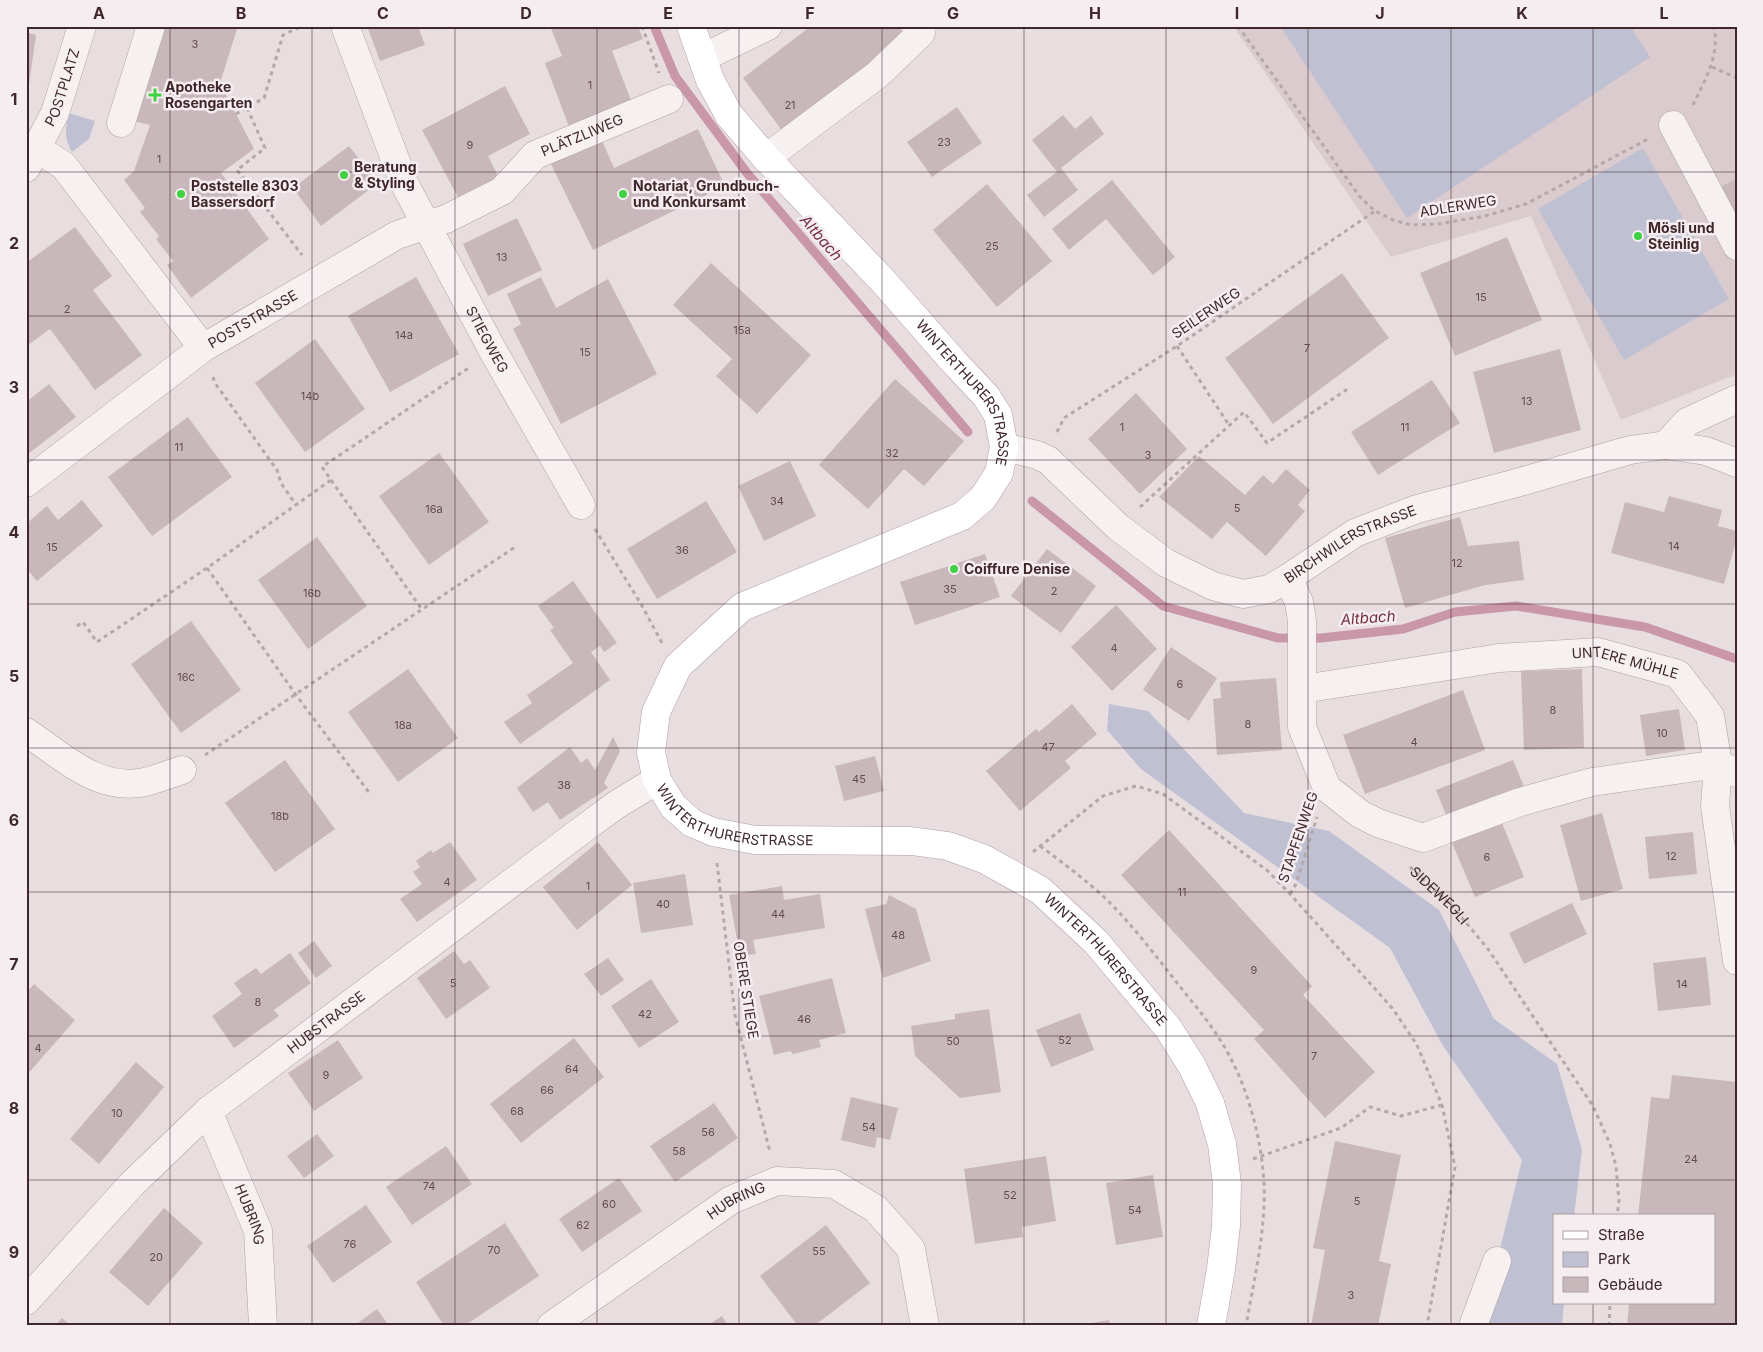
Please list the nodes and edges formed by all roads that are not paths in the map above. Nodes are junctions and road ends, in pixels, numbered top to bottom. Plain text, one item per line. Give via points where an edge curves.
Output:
1 (82, 26) edge
2 (151, 26) edge
3 (345, 26) edge
4 (691, 26) edge
5 (768, 26) edge
6 (916, 26) edge
7 (702, 58) junction
8 (669, 99) road end
9 (121, 123) dead end
10 (1673, 125) road end
11 (32, 158) edge
12 (766, 158) junction
13 (426, 225) junction
14 (1737, 246) edge
15 (203, 348) junction
16 (1737, 399) edge
17 (1666, 445) junction
18 (1004, 447) junction
19 (1737, 463) edge
20 (26, 483) edge
21 (581, 505) road end
22 (1288, 578) junction
23 (1303, 689) junction
24 (26, 732) edge
25 (1727, 768) edge
26 (182, 770) road end
27 (657, 780) junction
28 (1737, 962) edge
29 (208, 1111) junction
30 (1497, 1261) dead end
31 (26, 1301) edge
32 (263, 1326) edge
33 (551, 1326) edge
34 (925, 1326) edge
35 (1211, 1326) edge
36 (1472, 1326) edge

1 - 11 street, POSTPLATZ via 55,113
2 - 9 street
3 - 13 street, STIEGWEG via 404,183
4 - 7 main road, WINTERTHURERSTRASSE
5 - 7 street
6 - 12 street via 921,33 877,75
7 - 12 main road, WINTERTHURERSTRASSE via 729,115
8 - 13 street, PLÄTZLIWEG via 535,155 502,191 446,219
10 - 14 street
11 - 15 street, POSTSTRASSE via 64,166
12 - 18 main road, WINTERTHURERSTRASSE via 866,262 986,396 998,415
13 - 15 street, POSTSTRASSE via 397,235
13 - 21 street, STIEGWEG
15 - 20 street
16 - 17 street via 1687,422
17 - 19 street, BIRCHWILERSTRASSE via 1706,451
17 - 22 street, BIRCHWILERSTRASSE via 1630,450 1417,509 1355,533
18 - 22 street, BIRCHWILERSTRASSE via 1048,460 1118,528 1166,563 1213,586 1243,594 1269,590
18 - 27 main road, WINTERTHURERSTRASSE via 999,473 983,498 962,516 742,607 678,666 656,712 651,752
22 - 23 street via 1300,602
23 - 25 street, UNTERE MÜHLE via 1499,658 1598,652 1678,674 1710,716
23 - 25 street via 1302,728 1327,788 1360,814 1423,838 1520,802 1592,782
24 - 26 street via 79,770 113,783 144,782
25 - 28 street, UNTERE MÜHLE via 1715,806
27 - 29 street, HUBSTRASSE via 582,830
27 - 35 main road, WINTERTHURERSTRASSE via 673,806 692,824 713,832 756,840 911,841 948,846 984,859 1040,890 1096,942 1168,1028 1210,1103 1222,1144 1227,1184 1226,1226
29 - 31 street, HUBSTRASSE via 131,1185
29 - 32 street, HUBRING via 258,1231
30 - 36 street
33 - 34 street, HUBRING via 731,1200 777,1181 834,1184 876,1209 911,1249

